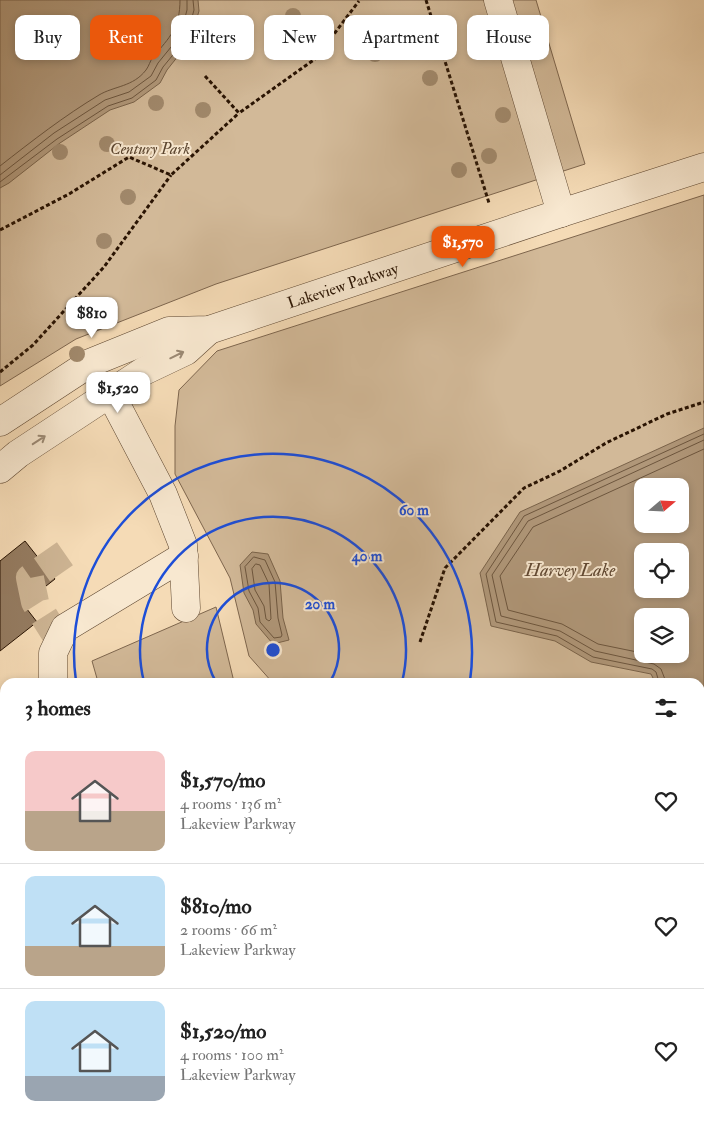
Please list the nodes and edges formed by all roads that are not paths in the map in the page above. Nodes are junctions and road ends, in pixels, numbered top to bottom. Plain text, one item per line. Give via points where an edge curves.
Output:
1 (498, 0) edge
2 (704, 167) edge
3 (561, 213) junction
4 (209, 330) junction
5 (110, 393) junction
6 (0, 422) edge
7 (0, 469) edge
8 (184, 556) junction
9 (186, 608) dead end
10 (53, 678) edge

1 - 3 street
2 - 3 street, Lakeview Parkway
3 - 4 street, Lakeview Parkway
5 -> 4 street, Lakeview Parkway via 186,350
4 - 6 street, Lakeview Parkway via 169,331 90,363
7 -> 5 street, Lakeview Parkway
5 - 8 street via 163,494 183,545
8 - 9 street
8 - 10 street via 65,628 53,653

